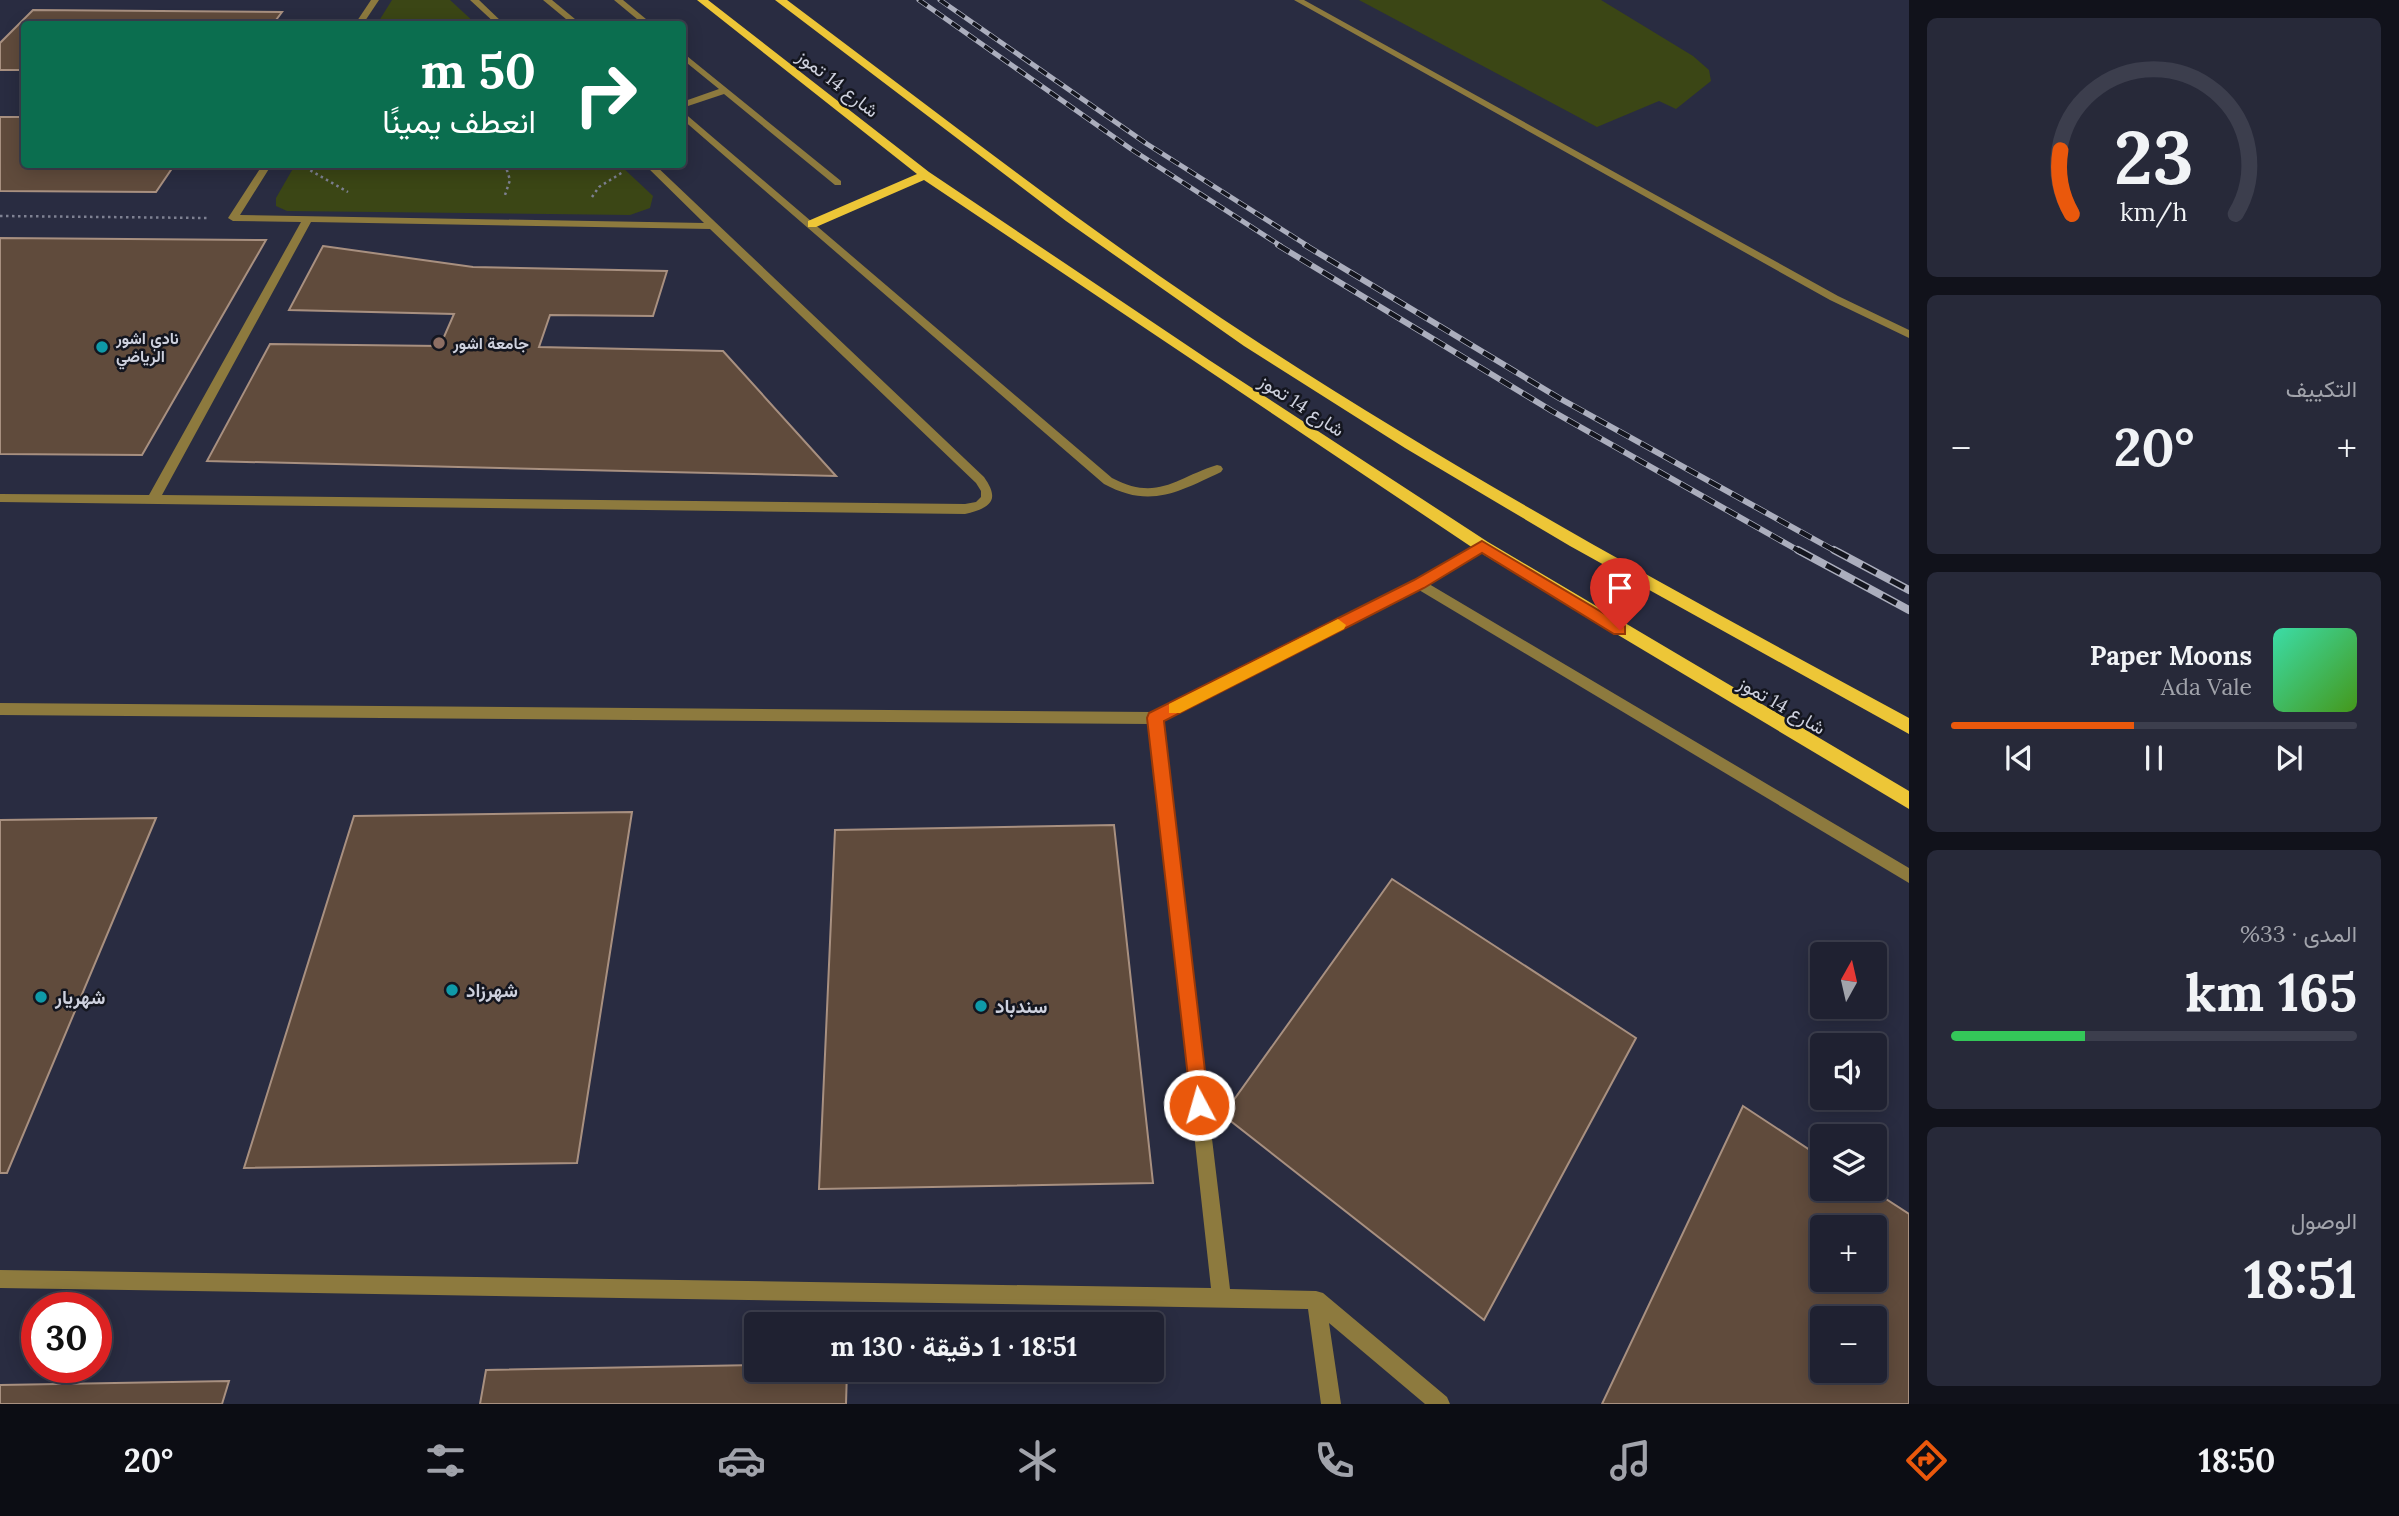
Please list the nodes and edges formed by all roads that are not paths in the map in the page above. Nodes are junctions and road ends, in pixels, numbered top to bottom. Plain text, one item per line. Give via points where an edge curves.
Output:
1 (375, 0) edge
2 (474, 0) edge
3 (547, 0) edge
4 (618, 0) edge
5 (702, 0) edge
6 (780, 0) edge
7 (1298, 0) edge
8 (361, 21) edge
9 (497, 21) edge
10 (573, 21) edge
11 (644, 21) edge
12 (686, 57) edge
13 (726, 90) junction
14 (686, 104) edge
15 (686, 117) edge
16 (265, 168) edge
17 (652, 168) edge
18 (925, 175) junction
19 (838, 183) dead end
20 (307, 220) junction
21 (812, 224) junction
22 (713, 226) junction
23 (1909, 334) edge
24 (1217, 469) dead end
25 (0, 498) edge
26 (153, 500) junction
27 (1482, 546) junction
28 (1419, 584) junction
29 (0, 709) edge
30 (1155, 718) junction
31 (1909, 727) edge
32 (1909, 801) edge
33 (1909, 876) edge
34 (0, 1279) edge
35 (1222, 1298) junction
36 (1316, 1300) junction
37 (1331, 1404) edge
38 (1440, 1404) edge

1 - 8 street
2 - 9 street
3 - 10 street
4 - 11 street
5 - 18 main road, شارع 14 تموز
6 - 31 main road, شارع 14 تموز via 1142,269 1269,356 1475,482
7 - 23 street via 1834,298
12 - 13 street
13 - 14 street
13 - 19 street
15 - 21 street
16 - 20 street via 233,218
17 - 22 street
18 - 21 main road
18 - 27 main road, شارع 14 تموز
20 - 22 street
20 - 26 street
21 - 24 street via 1123,491 1162,494
22 - 26 street via 980,480 987,490 980,506
25 - 26 street
27 - 28 street
27 - 32 main road, شارع 14 تموز
28 - 30 street
28 - 33 street
29 - 30 street
30 - 35 street
34 - 35 street
35 - 36 street
36 - 37 street
36 - 38 street

